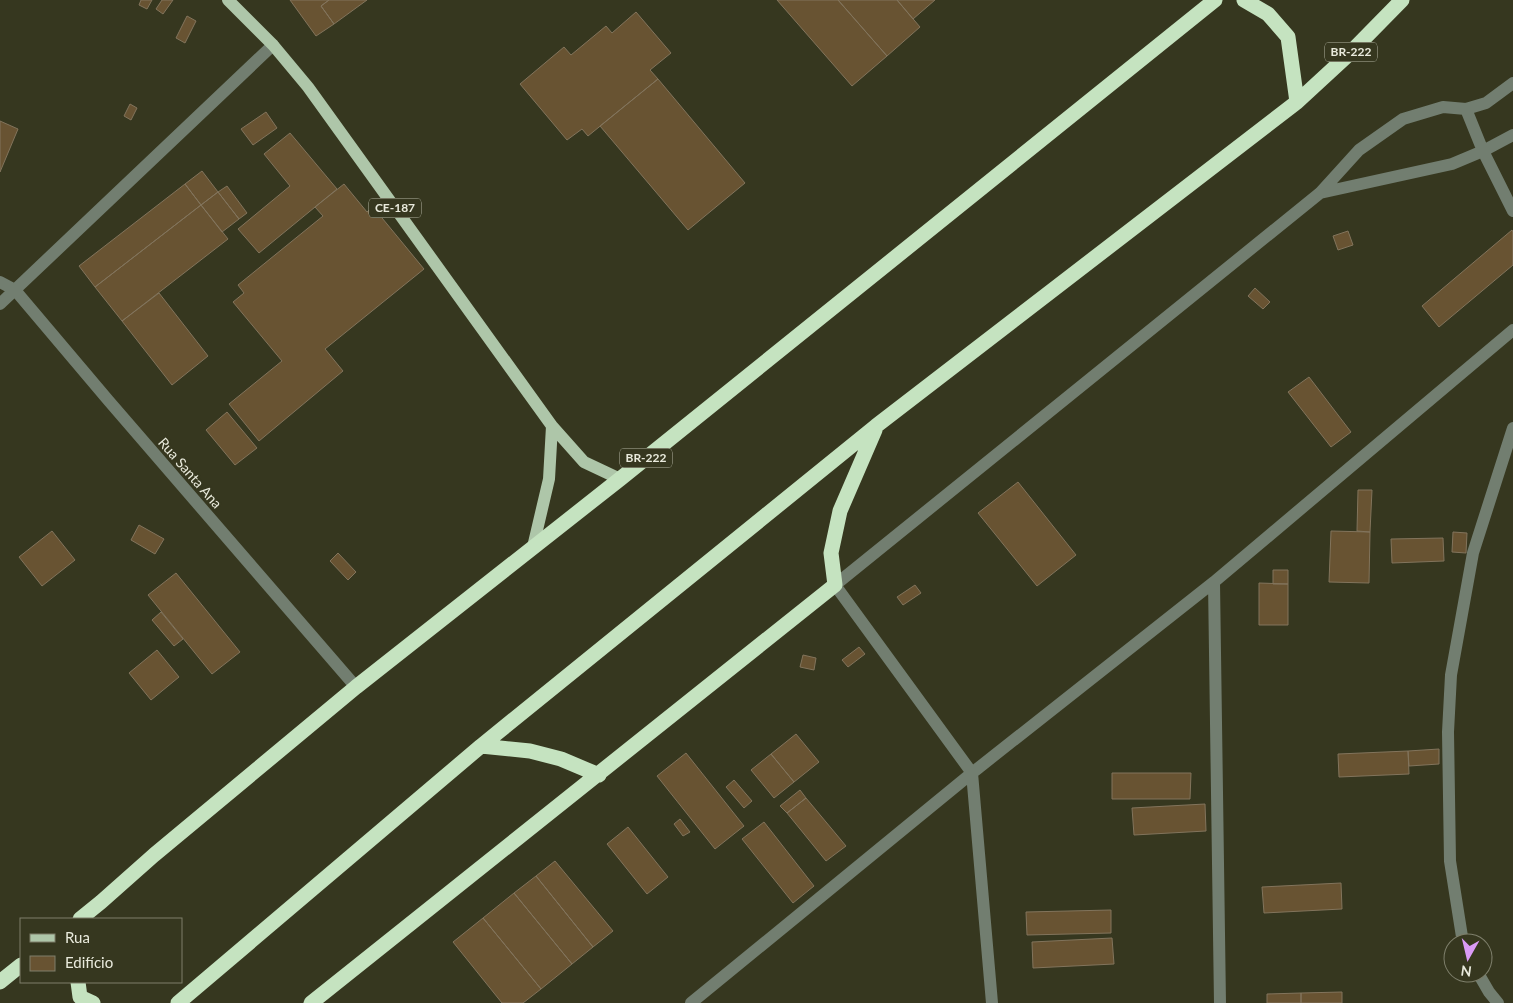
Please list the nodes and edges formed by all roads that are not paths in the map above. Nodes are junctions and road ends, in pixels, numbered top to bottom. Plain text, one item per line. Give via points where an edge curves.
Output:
1 (228, 0) edge
2 (1214, 0) edge
3 (1244, 0) edge
4 (1402, 0) edge
5 (273, 45) junction
6 (1513, 83) edge
7 (1297, 102) junction
8 (1466, 109) junction
9 (1513, 134) edge
10 (1483, 151) junction
11 (1320, 193) junction
12 (1513, 211) edge
13 (0, 282) edge
14 (15, 290) junction
15 (0, 304) edge
16 (1513, 330) edge
17 (552, 426) junction
18 (876, 426) junction
19 (1513, 428) edge
20 (620, 479) junction
21 (533, 547) junction
22 (1214, 582) junction
23 (835, 585) junction
24 (356, 687) junction
25 (481, 746) junction
26 (972, 772) junction
27 (599, 775) junction
28 (101, 902) junction
29 (81, 918) edge
30 (94, 918) edge
31 (1461, 933) edge
32 (20, 967) edge
33 (0, 982) edge
34 (78, 983) edge
35 (1484, 983) edge
36 (93, 1003) edge
37 (178, 1003) edge
38 (312, 1003) edge
39 (691, 1003) edge
40 (992, 1003) edge
41 (1220, 1003) edge
42 (1498, 1003) edge

1 - 5 main road, CE-187
2 - 20 highway, BR-222
3 - 7 highway via 1268,14 1288,37
4 - 7 highway, BR-222
5 - 14 street
5 - 17 main road, CE-187 via 308,87
6 - 8 street via 1486,104
7 - 18 highway, BR-222
8 - 10 street
8 - 11 street via 1443,107 1402,119 1359,150
9 - 10 street
10 - 11 street via 1452,164
10 - 12 street
11 - 23 street
13 - 14 street, Rua Santa Ana
14 - 15 street
14 - 24 street, Rua Santa Ana
16 - 22 street
17 - 20 main road, CE-187 via 584,462
17 - 21 main road via 549,479
18 - 23 highway via 840,511 831,553
18 - 25 highway, BR-222
19 - 31 street via 1472,552 1451,675 1448,732 1450,861
20 - 21 highway, BR-222
21 - 24 highway, BR-222
22 - 26 street
22 - 41 street
23 - 26 street
23 - 27 highway
24 - 28 highway, BR-222 via 154,854
25 - 27 highway via 530,751 561,759
25 - 37 highway, BR-222
26 - 39 street
26 - 40 street
27 - 38 highway
28 - 29 highway, BR-222
28 - 30 highway
32 - 33 highway
34 - 36 highway via 80,996
35 - 42 street

